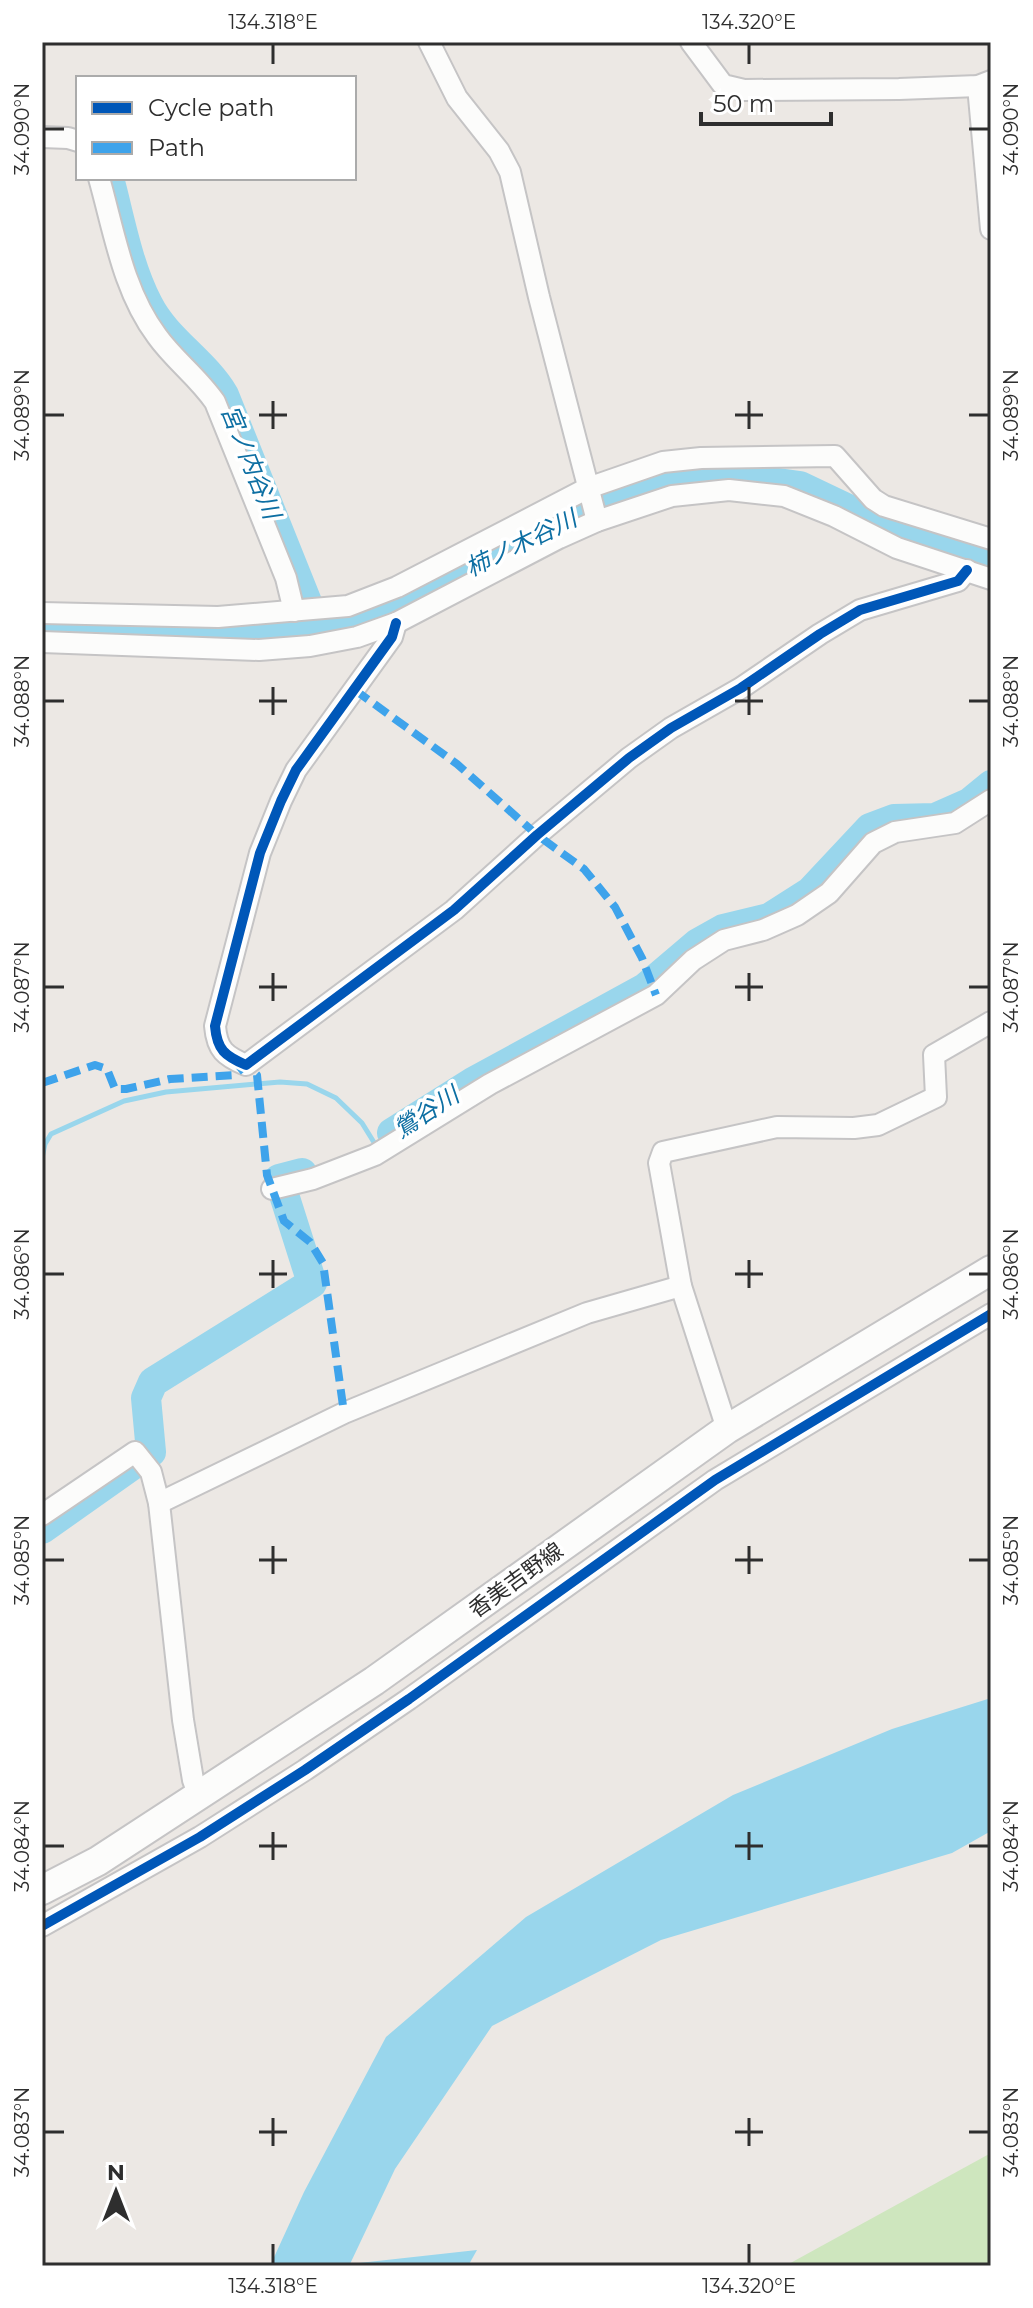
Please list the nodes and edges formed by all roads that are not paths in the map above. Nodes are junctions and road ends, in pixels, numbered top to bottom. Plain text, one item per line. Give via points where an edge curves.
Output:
1 (429, 42) edge
2 (691, 42) edge
3 (985, 83) edge
4 (42, 137) edge
5 (76, 140) edge
6 (100, 180) edge
7 (991, 229) edge
8 (589, 492) junction
9 (597, 519) junction
10 (991, 539) edge
11 (967, 570) junction
12 (991, 579) edge
13 (42, 613) edge
14 (289, 622) junction
15 (396, 623) junction
16 (42, 642) edge
17 (991, 800) edge
18 (991, 1022) edge
19 (279, 1187) dead end
20 (991, 1270) edge
21 (681, 1286) junction
22 (991, 1314) edge
23 (727, 1429) junction
24 (159, 1503) junction
25 (42, 1515) edge
26 (199, 1797) junction
27 (42, 1890) edge
28 (42, 1926) edge

1 - 8 street via 457,98 510,172
2 - 3 street via 723,85 744,90
3 - 7 street
4 - 5 street
6 - 14 street via 133,296 157,337 215,402 286,578
8 - 9 street
8 - 10 street via 663,462 835,456 884,506
8 - 14 street via 397,587
9 - 11 street via 672,496 729,490 784,496 897,548
9 - 15 street
11 - 12 street
11 - 15 street via 958,581 860,610 671,728 571,806 454,910 246,1065 224,1056 215,1026 260,853 296,770 392,637
13 - 14 street
14 - 15 street via 310,646
14 - 16 street
17 - 19 street via 955,823 884,837 829,893 797,915 724,940 656,995 490,1084 375,1155
18 - 21 street via 934,1055 936,1097 878,1125 777,1127 663,1152 659,1163
20 - 23 main road, 香美吉野線
21 - 23 street
21 - 24 street via 587,1313 358,1407
22 - 28 street via 715,1480 292,1778
23 - 26 main road, 香美吉野線 via 374,1681
24 - 25 street via 151,1472 135,1452
24 - 26 street via 183,1720
26 - 27 main road, 香美吉野線

